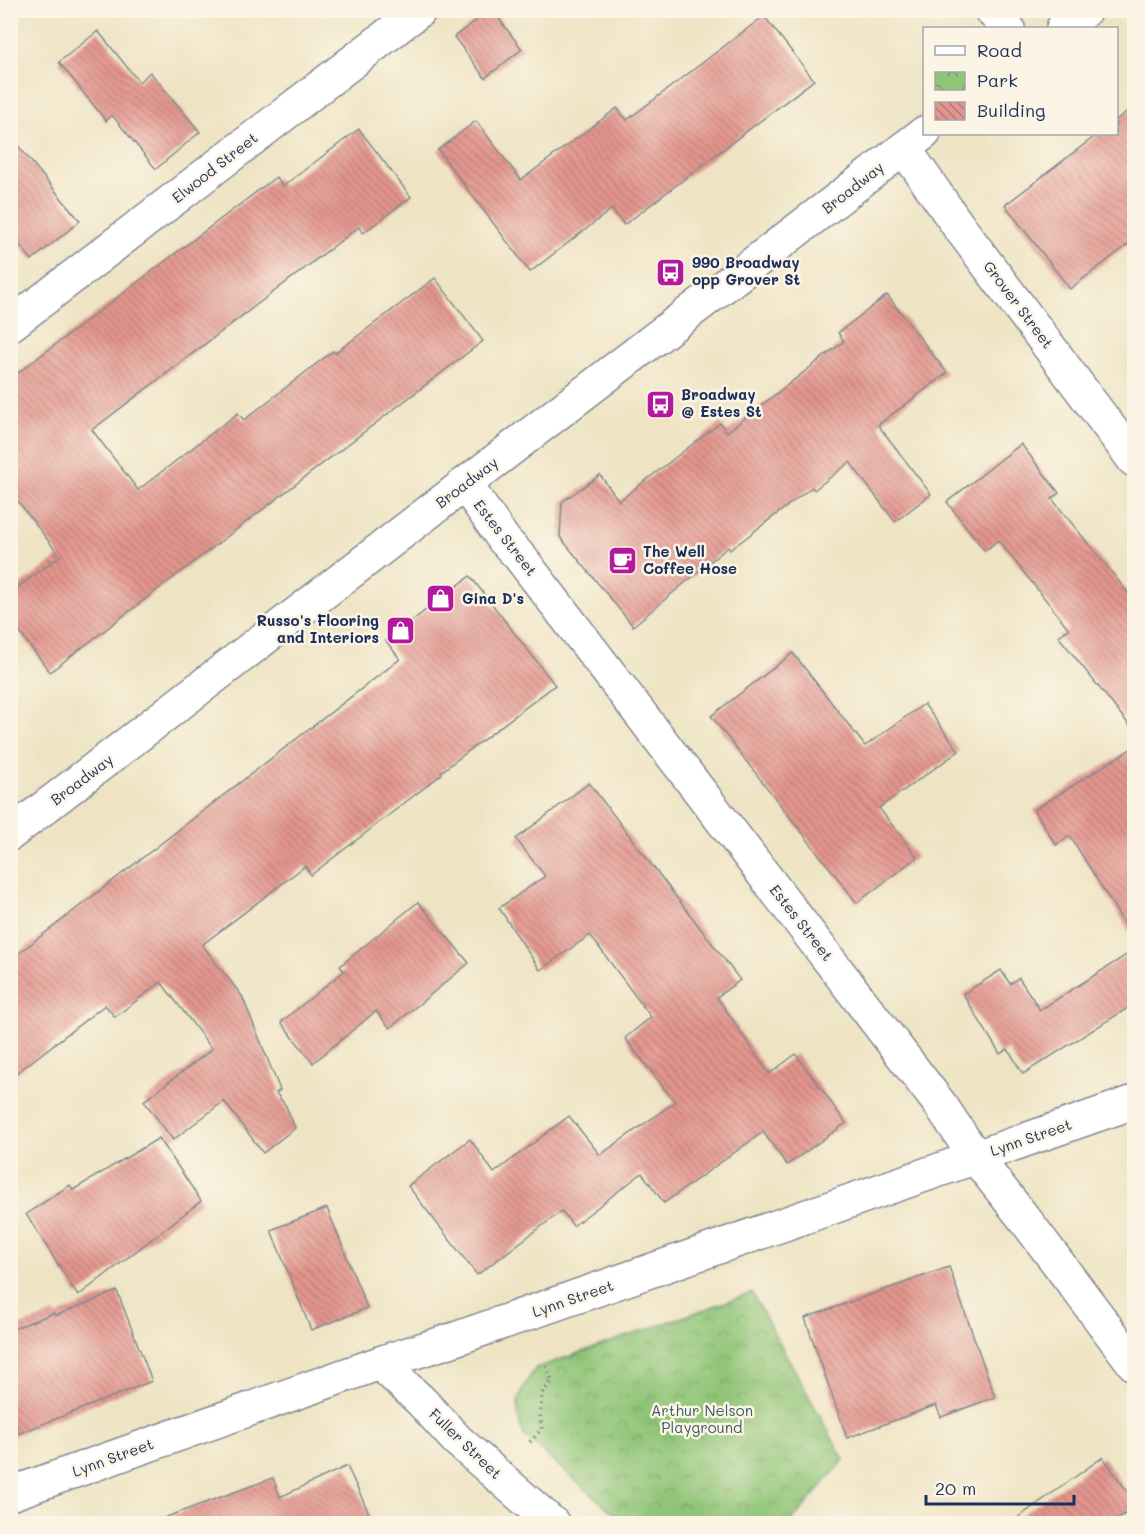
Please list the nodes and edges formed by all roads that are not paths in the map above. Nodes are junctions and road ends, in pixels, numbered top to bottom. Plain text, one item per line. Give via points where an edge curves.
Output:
1 (420, 10) edge
2 (991, 10) edge
3 (1085, 10) edge
4 (1007, 27) edge
5 (1064, 27) edge
6 (914, 141) edge
7 (10, 325) edge
8 (1134, 460) edge
9 (465, 484) junction
10 (10, 834) edge
11 (1134, 1102) edge
12 (976, 1158) junction
13 (380, 1363) junction
14 (1134, 1364) edge
15 (10, 1494) edge
16 (553, 1524) edge

1 - 7 main road, Elwood Street
2 - 4 main road
3 - 5 main road
6 - 8 main road, Grover Street via 957,224
6 - 9 main road, Broadway
9 - 10 main road, Broadway
9 - 12 main road, Estes Street via 504,540 942,1107
11 - 12 main road, Lynn Street
12 - 13 main road, Lynn Street
12 - 14 main road, Estes Street
13 - 15 main road, Lynn Street
13 - 16 main road, Fuller Street via 457,1440

